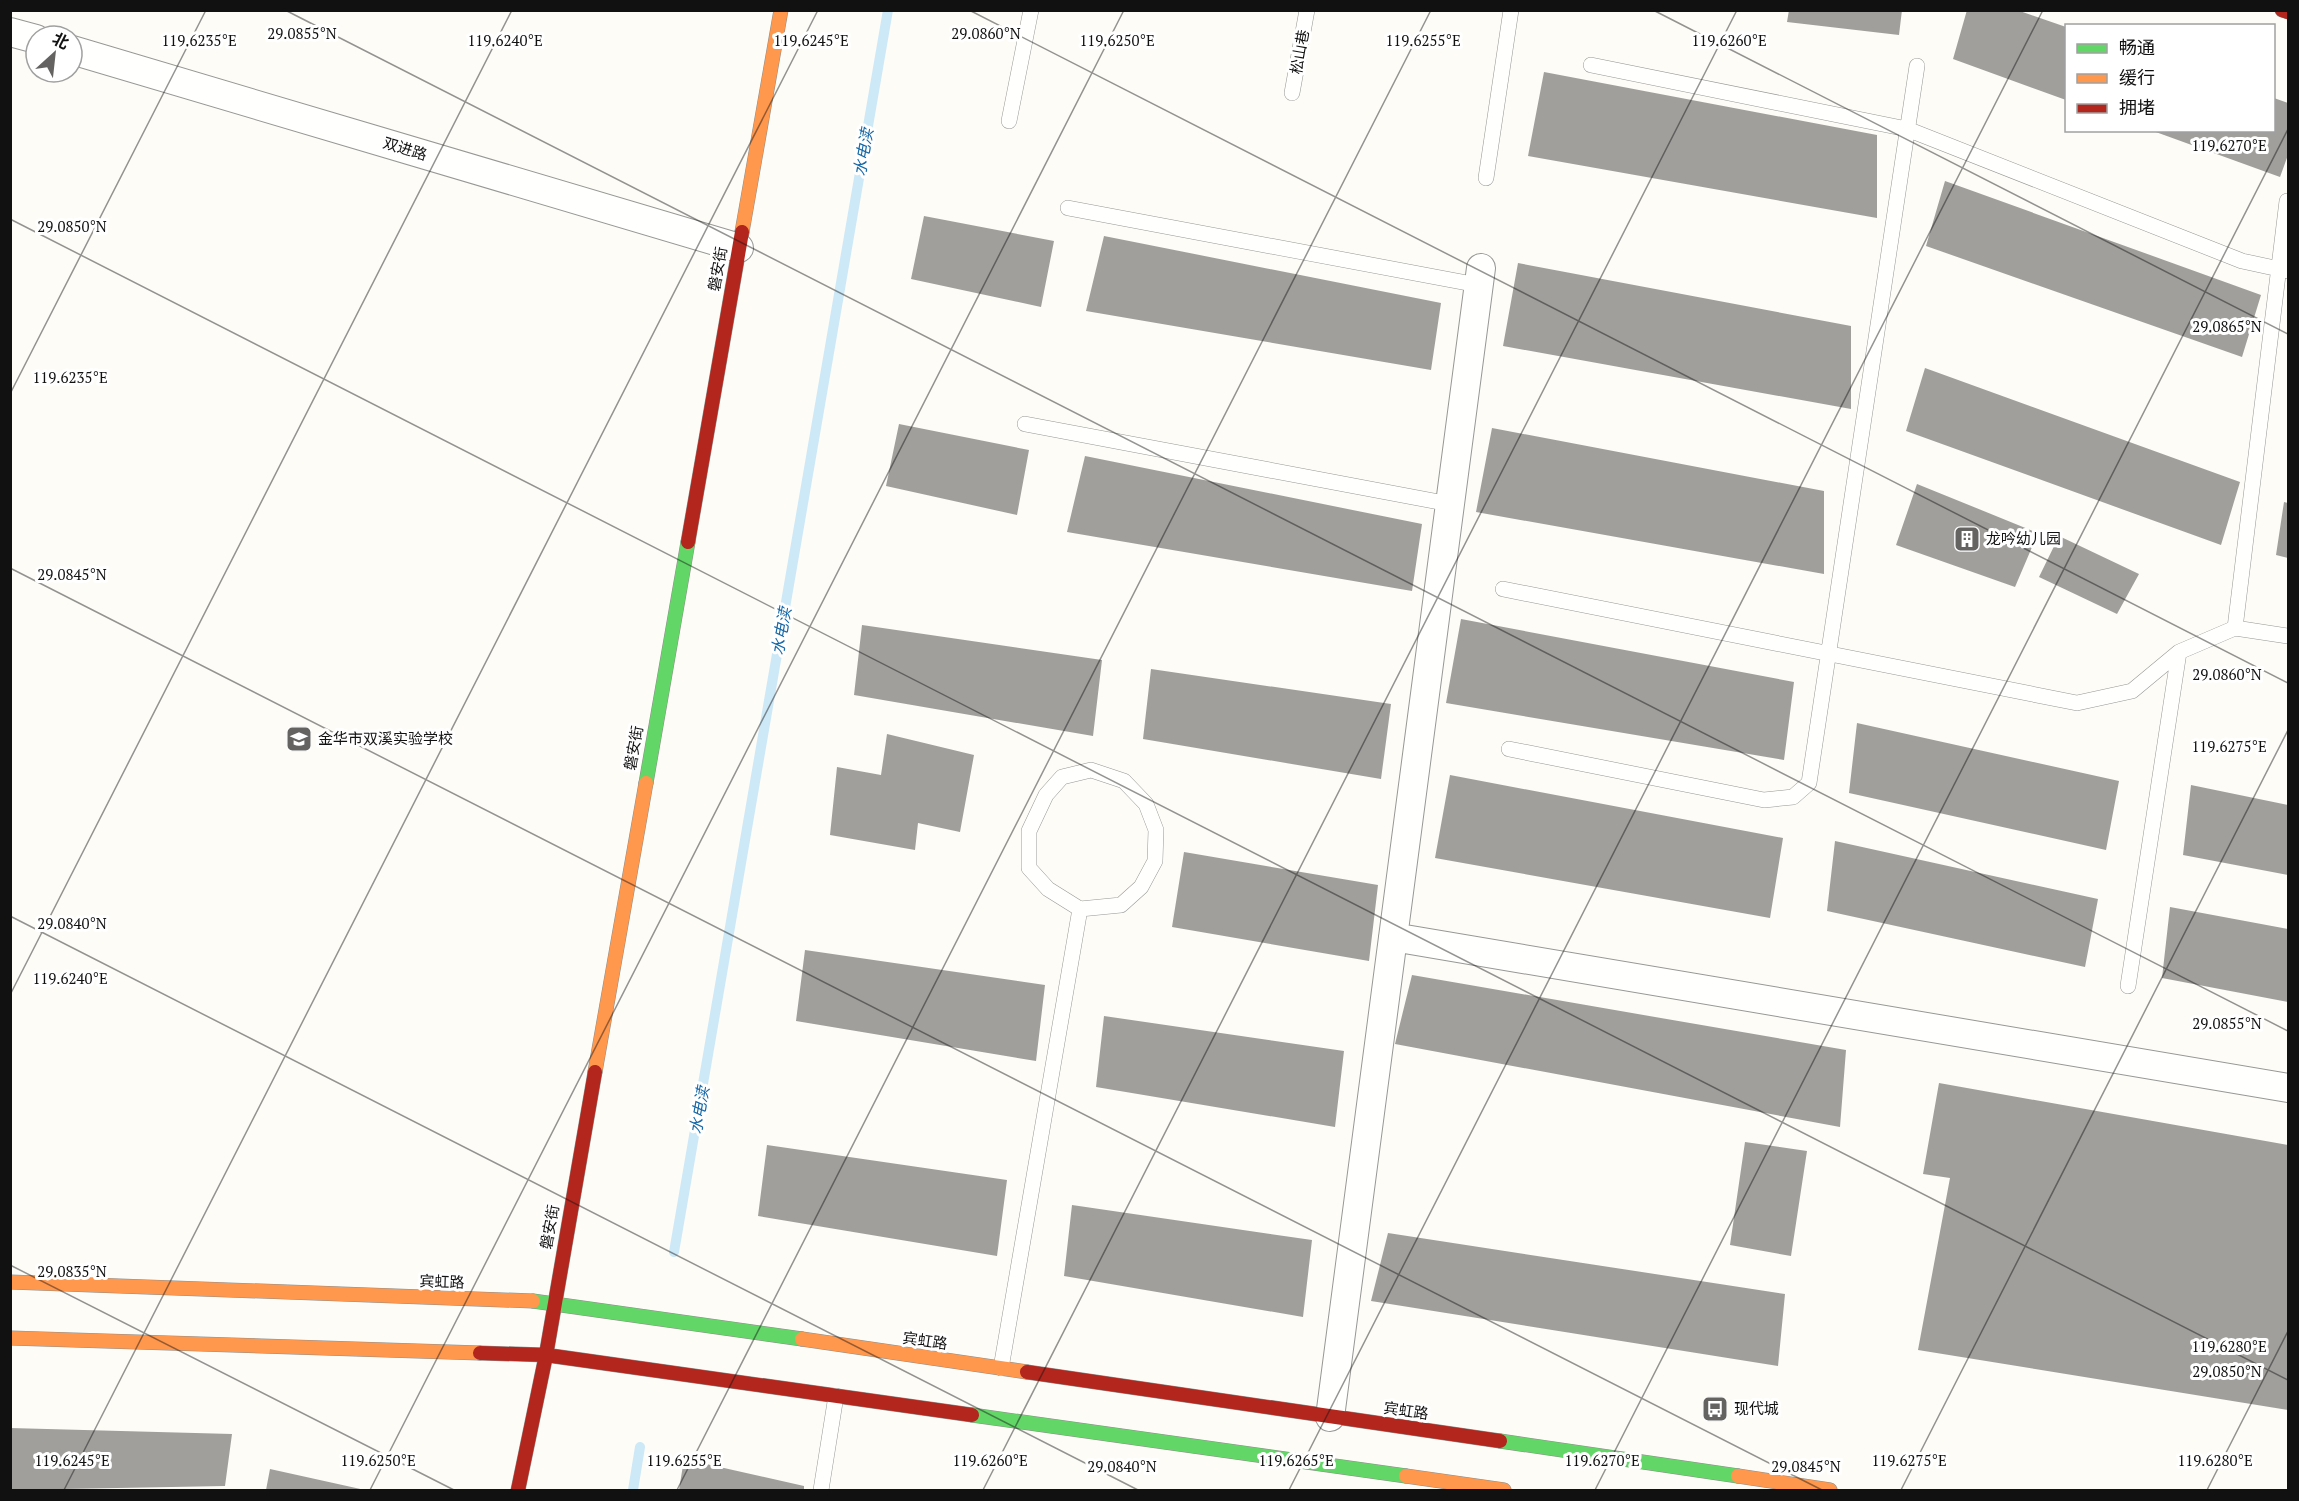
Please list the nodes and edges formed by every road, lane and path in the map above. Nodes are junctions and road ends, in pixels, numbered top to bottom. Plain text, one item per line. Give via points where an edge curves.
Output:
1 (781, 10) edge
2 (1031, 10) edge
3 (1307, 10) edge
4 (1511, 10) edge
5 (2282, 10) edge
6 (2289, 12) edge
7 (84, 54) edge
8 (1591, 65) dead end
9 (1917, 66) dead end
10 (1292, 93) dead end
11 (1010, 121) dead end
12 (1907, 129) junction
13 (1486, 178) dead end
14 (2287, 201) dead end
15 (1068, 208) dead end
16 (738, 248) junction
17 (2284, 270) edge
18 (1479, 276) joint
19 (1025, 424) dead end
20 (1450, 504) junction
21 (1503, 589) dead end
22 (2235, 628) junction
23 (2289, 636) edge
24 (2179, 652) junction
25 (1828, 654) junction
26 (1509, 749) dead end
27 (1080, 909) junction
28 (1393, 937) junction
29 (2128, 986) dead end
30 (2289, 1088) edge
31 (10, 1282) edge
32 (554, 1302) junction
33 (10, 1338) edge
34 (546, 1354) junction
35 (1001, 1368) junction
36 (836, 1396) junction
37 (1330, 1417) junction
38 (518, 1491) edge
39 (821, 1491) edge
40 (1504, 1491) edge
41 (1830, 1491) edge

1 - 16 main road, 磐安街
2 - 11 lane
3 - 10 lane, 松山巷
4 - 13 lane
5 - 6 main road
7 - 16 street, 双进路
8 - 12 lane
9 - 12 lane
12 - 17 lane via 2242,261
12 - 25 lane
14 - 17 lane
15 - 18 lane
16 - 32 main road, 磐安街
17 - 22 lane
18 - 20 street
19 - 20 lane
20 - 28 street
21 - 25 lane
22 - 23 lane
22 - 24 lane
24 - 25 lane via 2132,691 2077,703
24 - 29 lane
25 - 26 lane via 1809,783 1793,797 1764,800
27 - 27 lane via 1121,905 1141,887 1155,861 1156,830 1146,804 1124,781 1092,770 1062,777 1046,795 1029,831 1029,868 1048,889
27 - 35 lane
28 - 30 street
28 - 37 street
31 - 32 main road, 宾虹路
32 - 34 main road, 磐安街
32 - 35 main road, 宾虹路
33 - 34 main road
34 - 36 main road
34 - 38 main road, 磐安街
35 - 37 main road, 宾虹路
36 - 39 lane
36 - 40 main road
37 - 41 main road, 宾虹路

